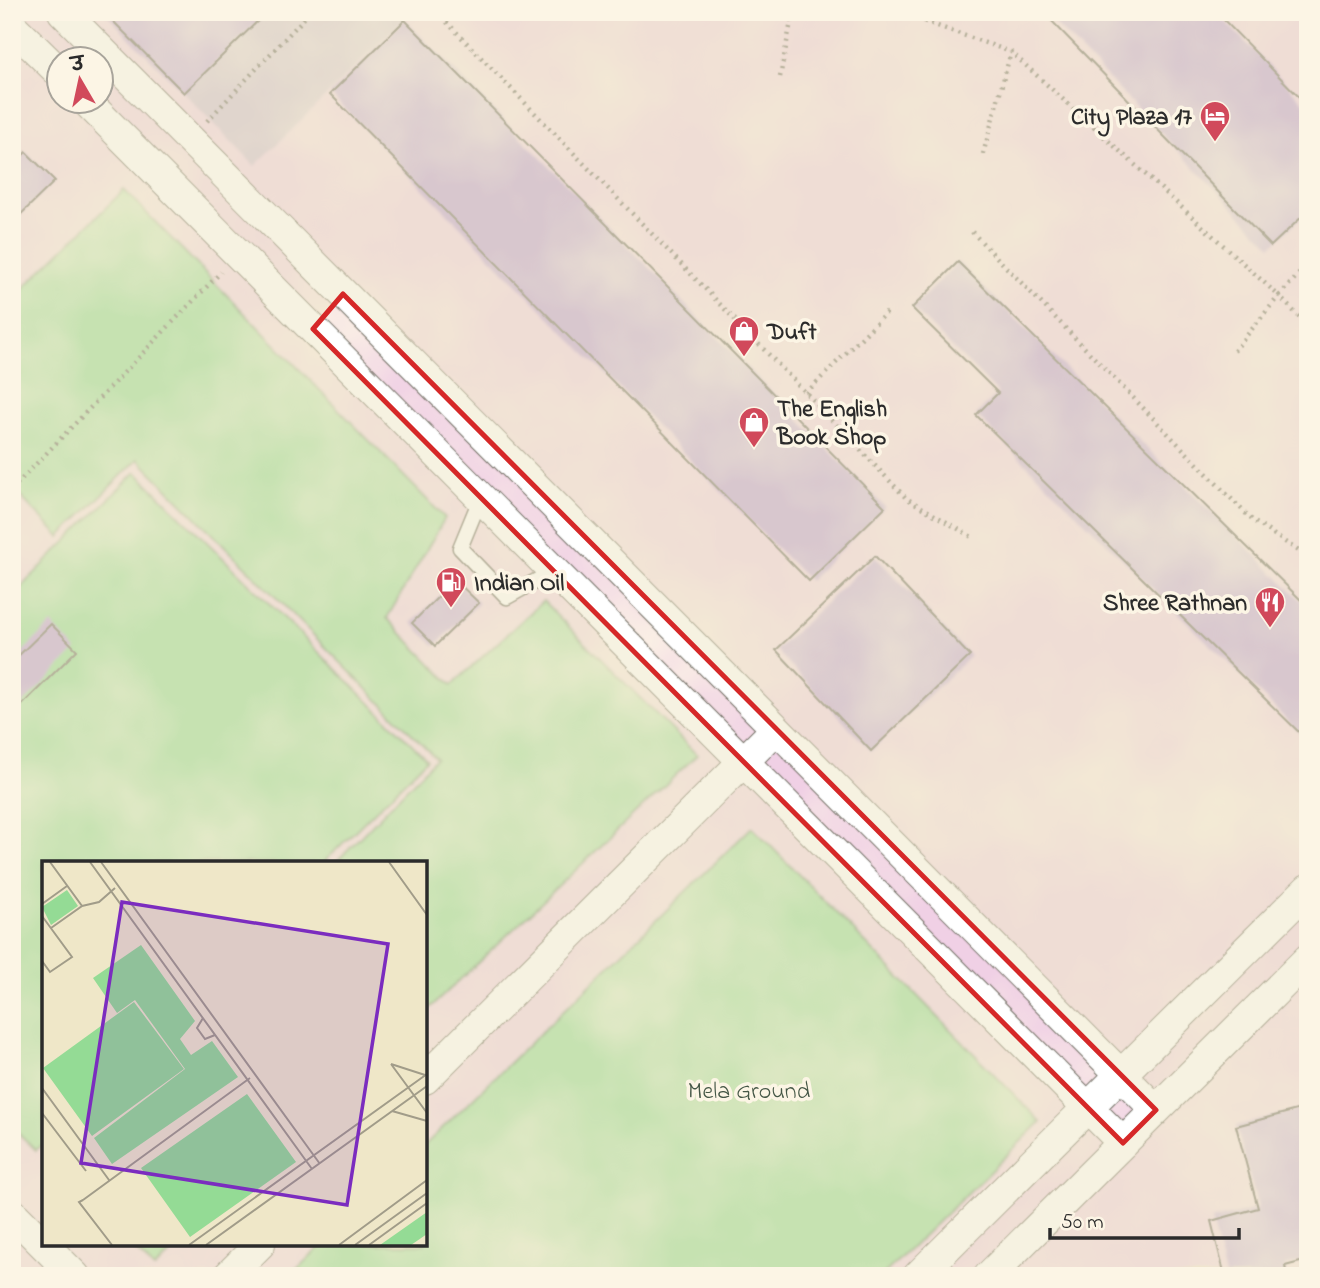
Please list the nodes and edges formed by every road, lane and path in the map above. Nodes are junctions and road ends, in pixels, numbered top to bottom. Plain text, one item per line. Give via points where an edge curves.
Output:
1 (62, 12) edge
2 (310, 12) edge
3 (438, 12) edge
4 (793, 12) edge
5 (898, 12) edge
6 (20, 22) edge
7 (1011, 52) junction
8 (46, 56) edge
9 (780, 77) dead end
10 (101, 116) edge
11 (190, 140) junction
12 (982, 154) dead end
13 (972, 232) dead end
14 (239, 254) junction
15 (1308, 264) edge
16 (344, 294) junction
17 (1279, 296) junction
18 (890, 309) dead end
19 (1308, 326) edge
20 (313, 329) junction
21 (1234, 351) dead end
22 (806, 393) junction
23 (12, 488) edge
24 (481, 497) junction
25 (972, 537) dead end
26 (1308, 557) edge
27 (554, 571) junction
28 (776, 729) junction
29 (743, 761) junction
30 (1308, 889) edge
31 (944, 898) junction
32 (913, 932) junction
33 (1308, 959) edge
34 (1121, 1074) junction
35 (427, 1077) edge
36 (1087, 1107) junction
37 (1156, 1110) junction
38 (1123, 1143) junction
39 (12, 1213) edge
40 (42, 1243) edge
41 (45, 1246) edge
42 (258, 1246) edge
43 (75, 1276) edge
44 (228, 1276) edge
45 (918, 1276) edge
46 (989, 1276) edge

1 - 11 street
2 - 11 path
3 - 22 path
4 - 9 path
5 - 7 path
6 - 8 street
7 - 12 path
7 - 17 path
10 - 14 street
11 - 16 street
13 - 26 path via 1253,521
14 - 20 street
14 - 23 path
15 - 17 path
16 - 20 street
16 - 28 street
17 - 19 path
17 - 21 path
18 - 22 path
20 - 24 street
22 - 25 path via 906,498
24 - 27 street
24 - 27 lane via 460,548 507,597
27 - 29 street
28 - 29 street
28 - 31 street
29 - 32 street
29 - 35 street
30 - 34 street
31 - 32 street
31 - 34 street
32 - 36 street
33 - 37 street
34 - 36 street
34 - 37 street
36 - 38 street
36 - 45 street
37 - 38 street
38 - 46 street
39 - 40 street
41 - 43 street
42 - 44 street

